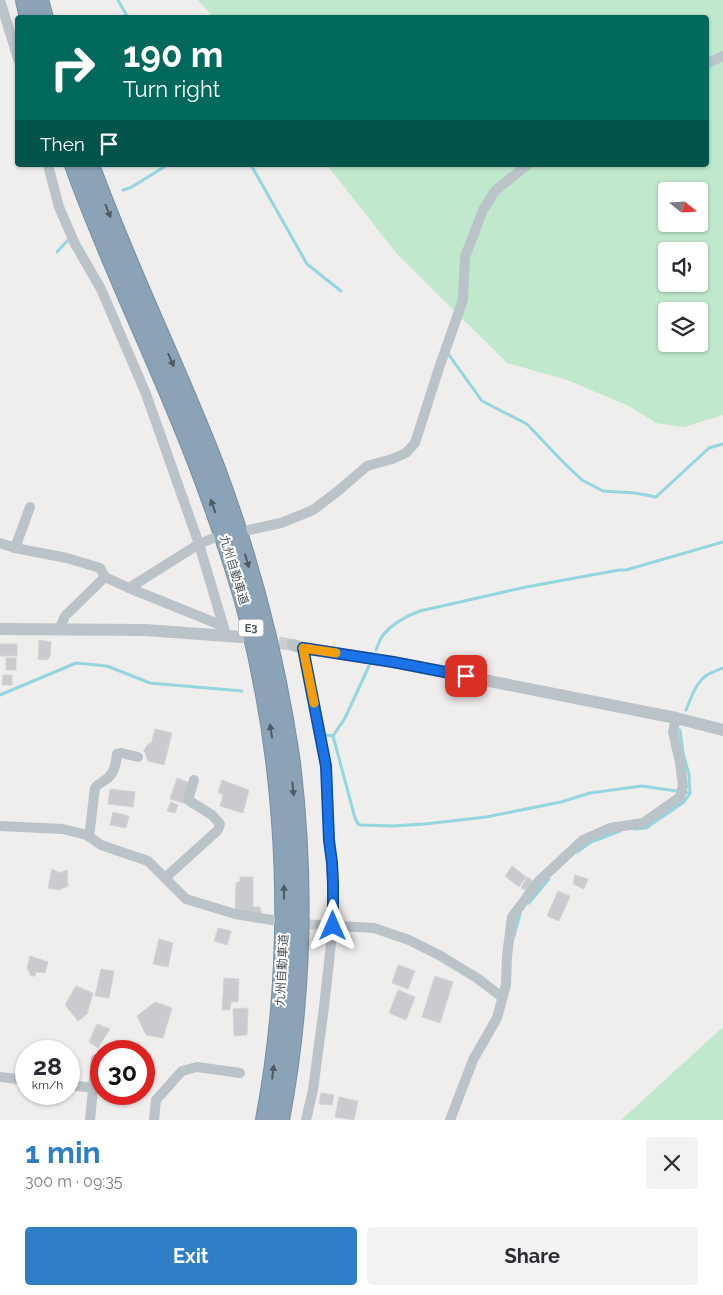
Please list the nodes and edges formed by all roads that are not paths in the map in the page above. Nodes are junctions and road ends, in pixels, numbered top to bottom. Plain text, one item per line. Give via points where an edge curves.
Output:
1 (0, 0) edge
2 (25, 0) edge
3 (40, 0) edge
4 (28, 15) edge
5 (43, 15) edge
6 (15, 49) edge
7 (723, 56) edge
8 (709, 63) edge
9 (49, 167) edge
10 (75, 167) edge
11 (91, 167) edge
12 (525, 167) edge
13 (30, 507) dead end
14 (249, 530) dead end
15 (216, 537) dead end
16 (0, 543) edge
17 (199, 544) junction
18 (15, 548) junction
19 (105, 577) junction
20 (129, 588) junction
21 (0, 629) edge
22 (59, 630) junction
23 (224, 631) junction
24 (241, 637) dead end
25 (298, 647) joint
26 (676, 718) junction
27 (723, 730) edge
28 (138, 757) dead end
29 (194, 780) dead end
30 (0, 826) edge
31 (89, 836) junction
32 (165, 878) junction
33 (272, 920) dead end
34 (320, 925) tunnel mouth
35 (333, 926) junction
36 (502, 997) junction
37 (240, 1073) dead end
38 (0, 1077) edge
39 (15, 1079) edge
40 (92, 1105) edge
41 (90, 1120) edge
42 (154, 1120) edge
43 (265, 1120) edge
44 (280, 1120) edge
45 (306, 1120) edge
46 (450, 1120) edge

1 - 6 street
2 - 4 highway
3 - 5 highway
7 - 8 street
9 - 17 street via 72,236 100,289 146,394
43 -> 10 highway, 九州自動車道 / E3 via 280,1017 284,934 283,842 276,763 262,679 248,615 202,476
11 -> 44 highway, 九州自動車道 / E3 via 216,470 242,544 276,676 291,762 298,842 300,936 294,1018
12 - 14 street via 495,191 483,210 465,257 463,300 415,443 406,453 367,466 313,510 281,523
13 - 18 street
15 - 17 street
16 - 18 street
17 - 20 street
17 - 23 street
18 - 19 street via 100,568
19 - 20 street
19 - 22 street via 65,616
20 - 23 street
21 - 22 street
22 - 23 street
23 - 24 street
25 - 26 street via 393,662
25 - 35 street via 326,766
26 - 27 street
26 - 36 street via 673,732 683,786 680,797 643,823 610,828 583,840 539,881 512,917
28 - 31 street via 117,754 112,774 95,788
29 - 32 street via 188,800 220,824 218,830
30 - 31 street via 63,829
31 - 32 street via 101,845 148,861
32 - 33 street via 186,899 235,914
34 - 35 street
35 - 36 street via 374,928 409,940 469,973
35 - 45 street via 313,1090
36 - 46 street via 497,1018 473,1060
37 - 42 street via 197,1067 182,1071 156,1100
38 - 39 street
40 - 41 street

